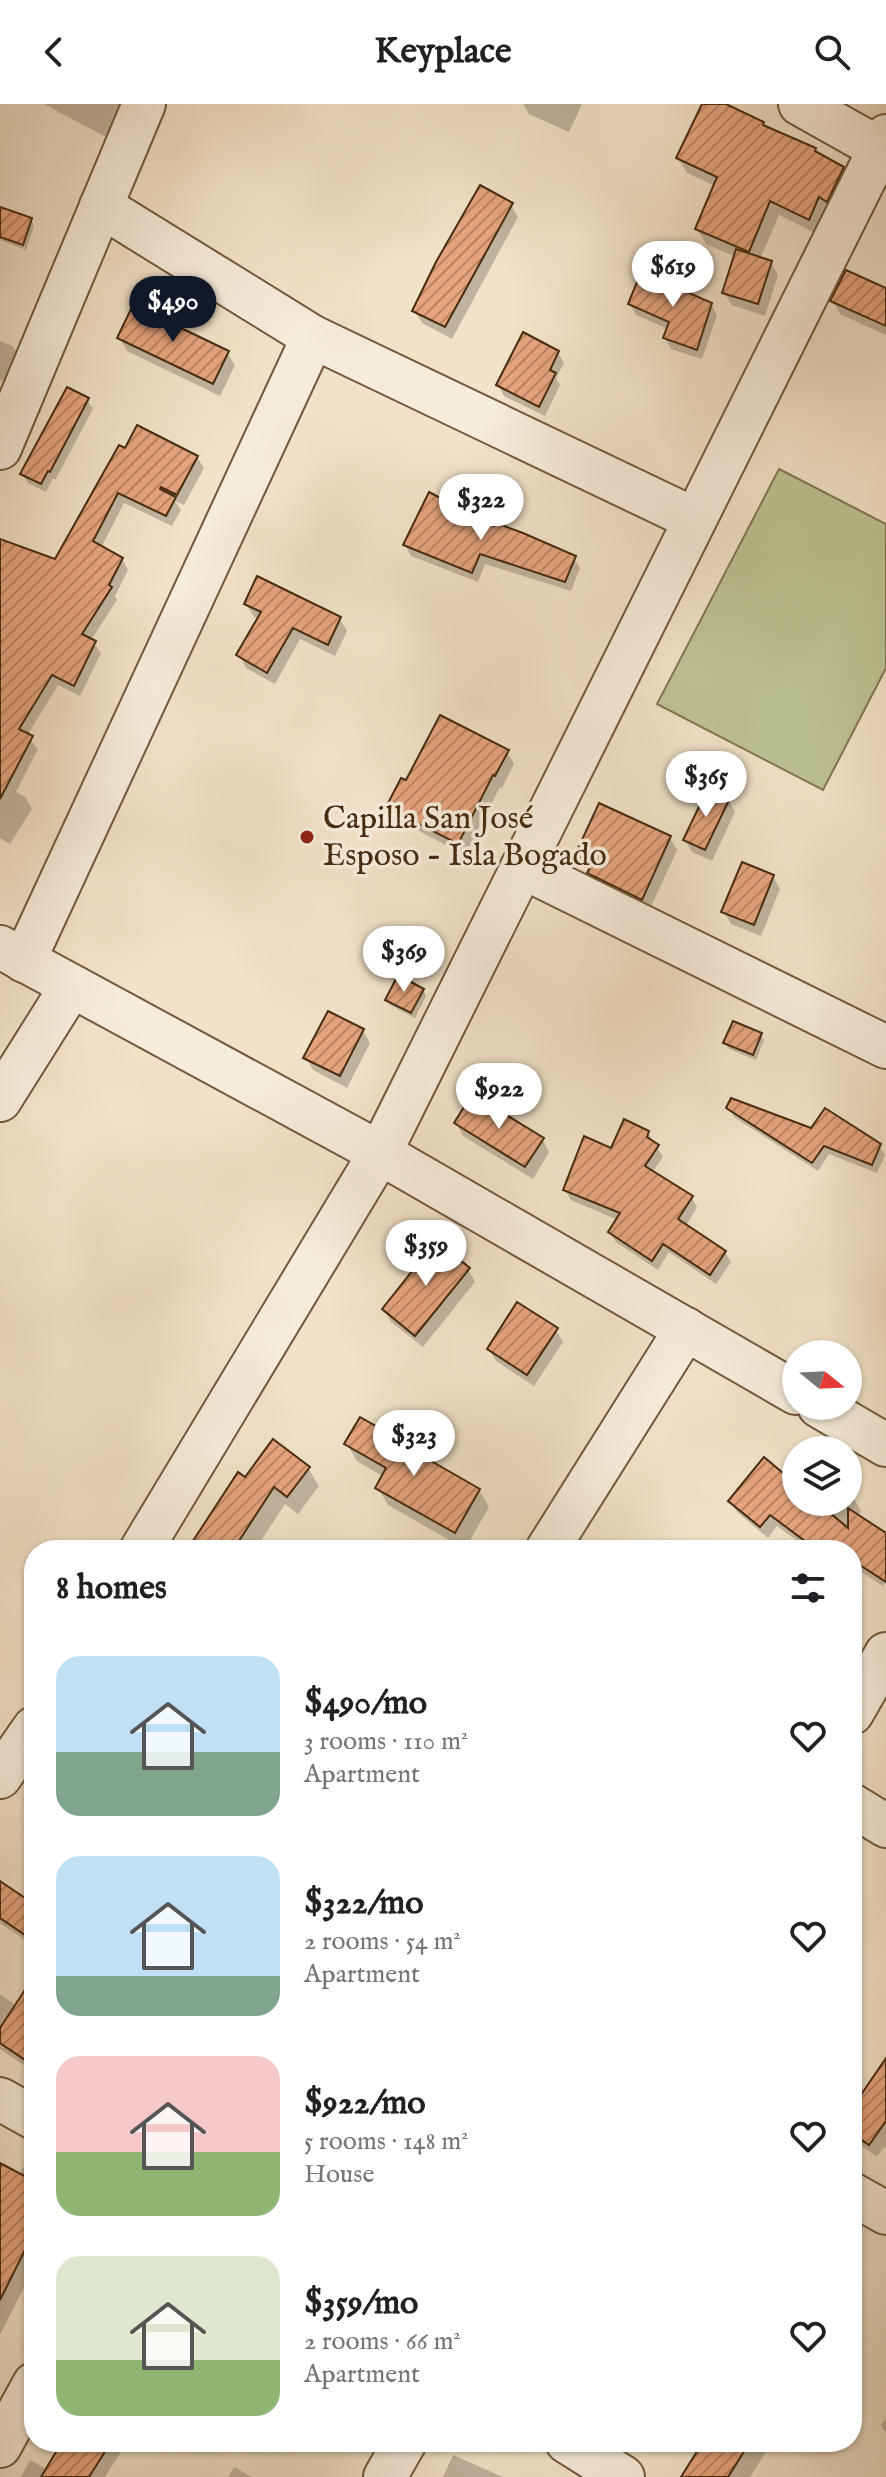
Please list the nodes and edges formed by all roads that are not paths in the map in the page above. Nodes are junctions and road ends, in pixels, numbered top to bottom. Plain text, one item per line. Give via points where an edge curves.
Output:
1 (144, 104) edge
2 (800, 104) edge
3 (883, 142) edge
4 (101, 206) junction
5 (313, 337) junction
6 (0, 448) edge
7 (694, 519) junction
8 (522, 867) junction
9 (12, 954) edge
10 (71, 987) junction
11 (886, 1047) edge
12 (0, 1100) edge
13 (380, 1153) junction
14 (686, 1329) junction
15 (782, 1385) edge
16 (843, 1420) edge
17 (886, 1445) edge
18 (147, 1540) edge
19 (553, 1540) edge
20 (886, 1654) edge
21 (862, 1696) edge
22 (24, 1730) edge
23 (0, 1777) edge
24 (862, 1811) edge
25 (886, 1826) edge
26 (0, 2099) edge
27 (24, 2112) edge
28 (862, 2200) edge
29 (886, 2213) edge
30 (24, 2402) edge
31 (0, 2446) edge
32 (399, 2452) edge
33 (583, 2452) edge
34 (385, 2477) edge
35 (623, 2477) edge

1 - 4 street
2 - 3 street
3 - 7 street
4 - 5 street
4 - 6 street
5 - 7 street
5 - 9 street
7 - 8 street
8 - 11 street
8 - 13 street
9 - 10 street
10 - 12 street
10 - 13 street
13 - 14 street
13 - 18 street
14 - 15 street
14 - 19 street
16 - 17 street
20 - 21 street
22 - 23 street
24 - 25 street
26 - 27 street
28 - 29 street
30 - 31 street
32 - 34 street
33 - 35 street

